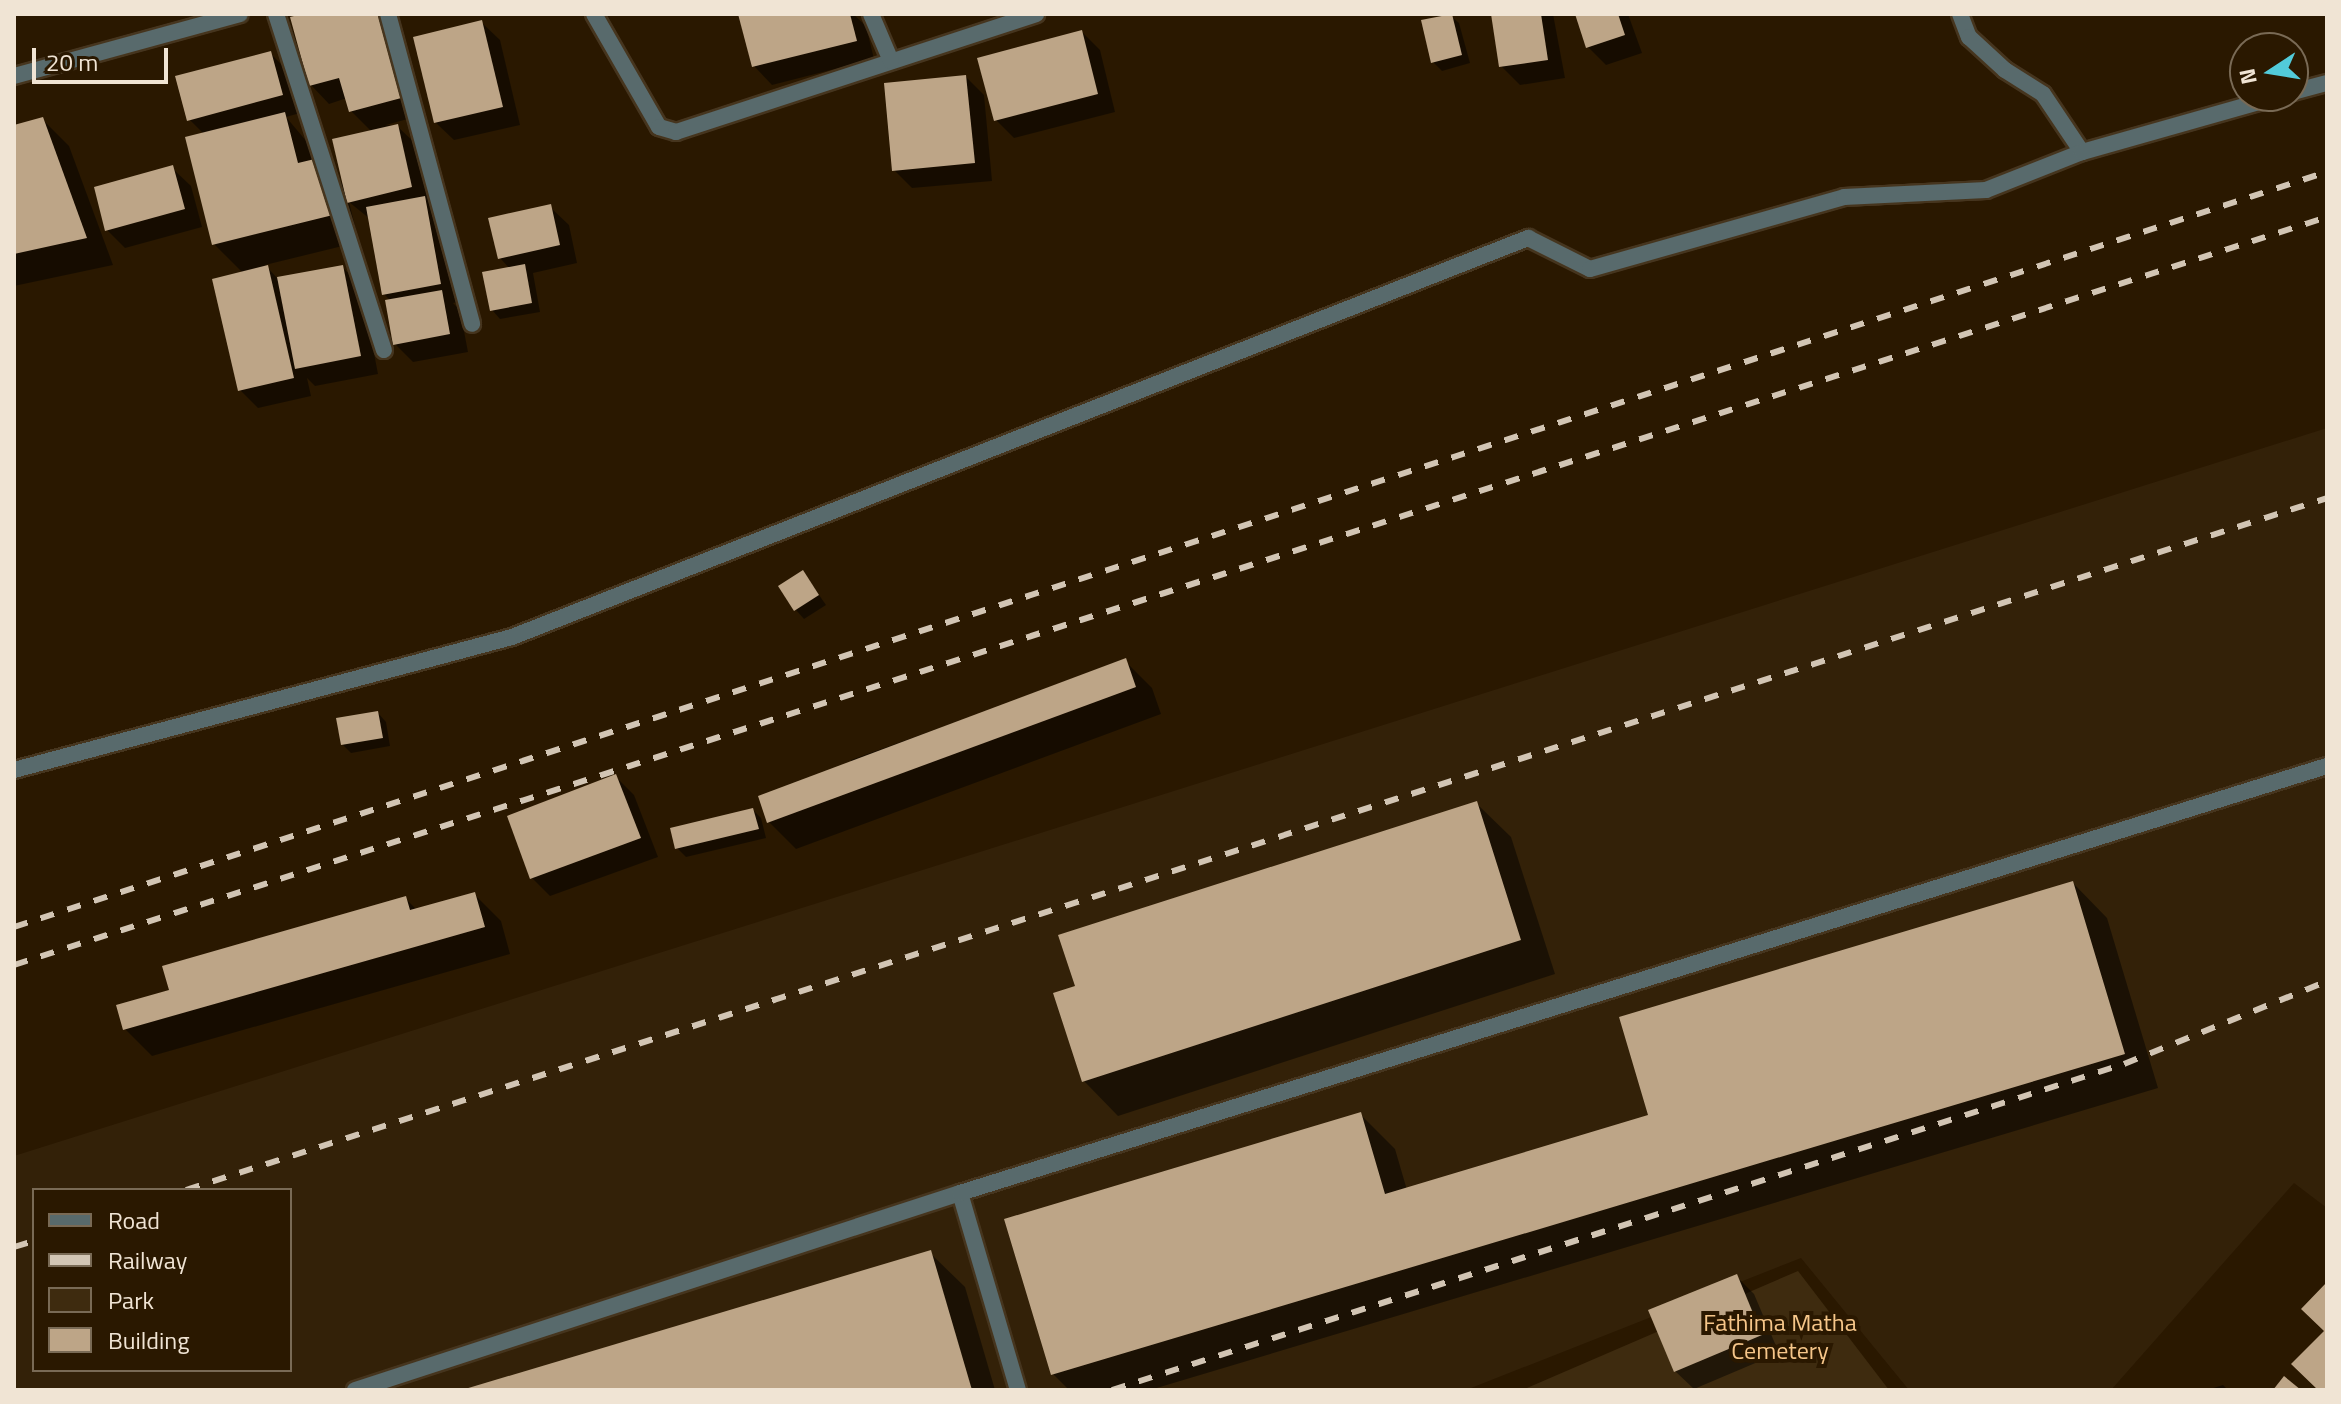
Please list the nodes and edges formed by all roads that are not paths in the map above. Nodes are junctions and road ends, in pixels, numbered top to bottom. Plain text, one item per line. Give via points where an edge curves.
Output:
1 (240, 14) edge
2 (276, 14) edge
3 (388, 14) edge
4 (594, 14) edge
5 (871, 14) edge
6 (1036, 14) edge
7 (1960, 14) edge
8 (891, 61) junction
9 (14, 76) edge
10 (2229, 110) edge
11 (2082, 152) junction
12 (472, 324) dead end
13 (384, 350) dead end
14 (2327, 766) edge
15 (14, 770) edge
16 (960, 1193) junction
17 (355, 1390) edge
18 (1018, 1390) edge

1 - 9 street
2 - 13 street
3 - 12 street
4 - 8 street via 659,127 676,132
5 - 8 street
6 - 8 street
7 - 11 street via 1969,37 2005,70 2043,94
10 - 11 street
11 - 15 street via 1986,190 1844,197 1590,269 1528,238 512,637
14 - 16 street
16 - 17 street
16 - 18 street

